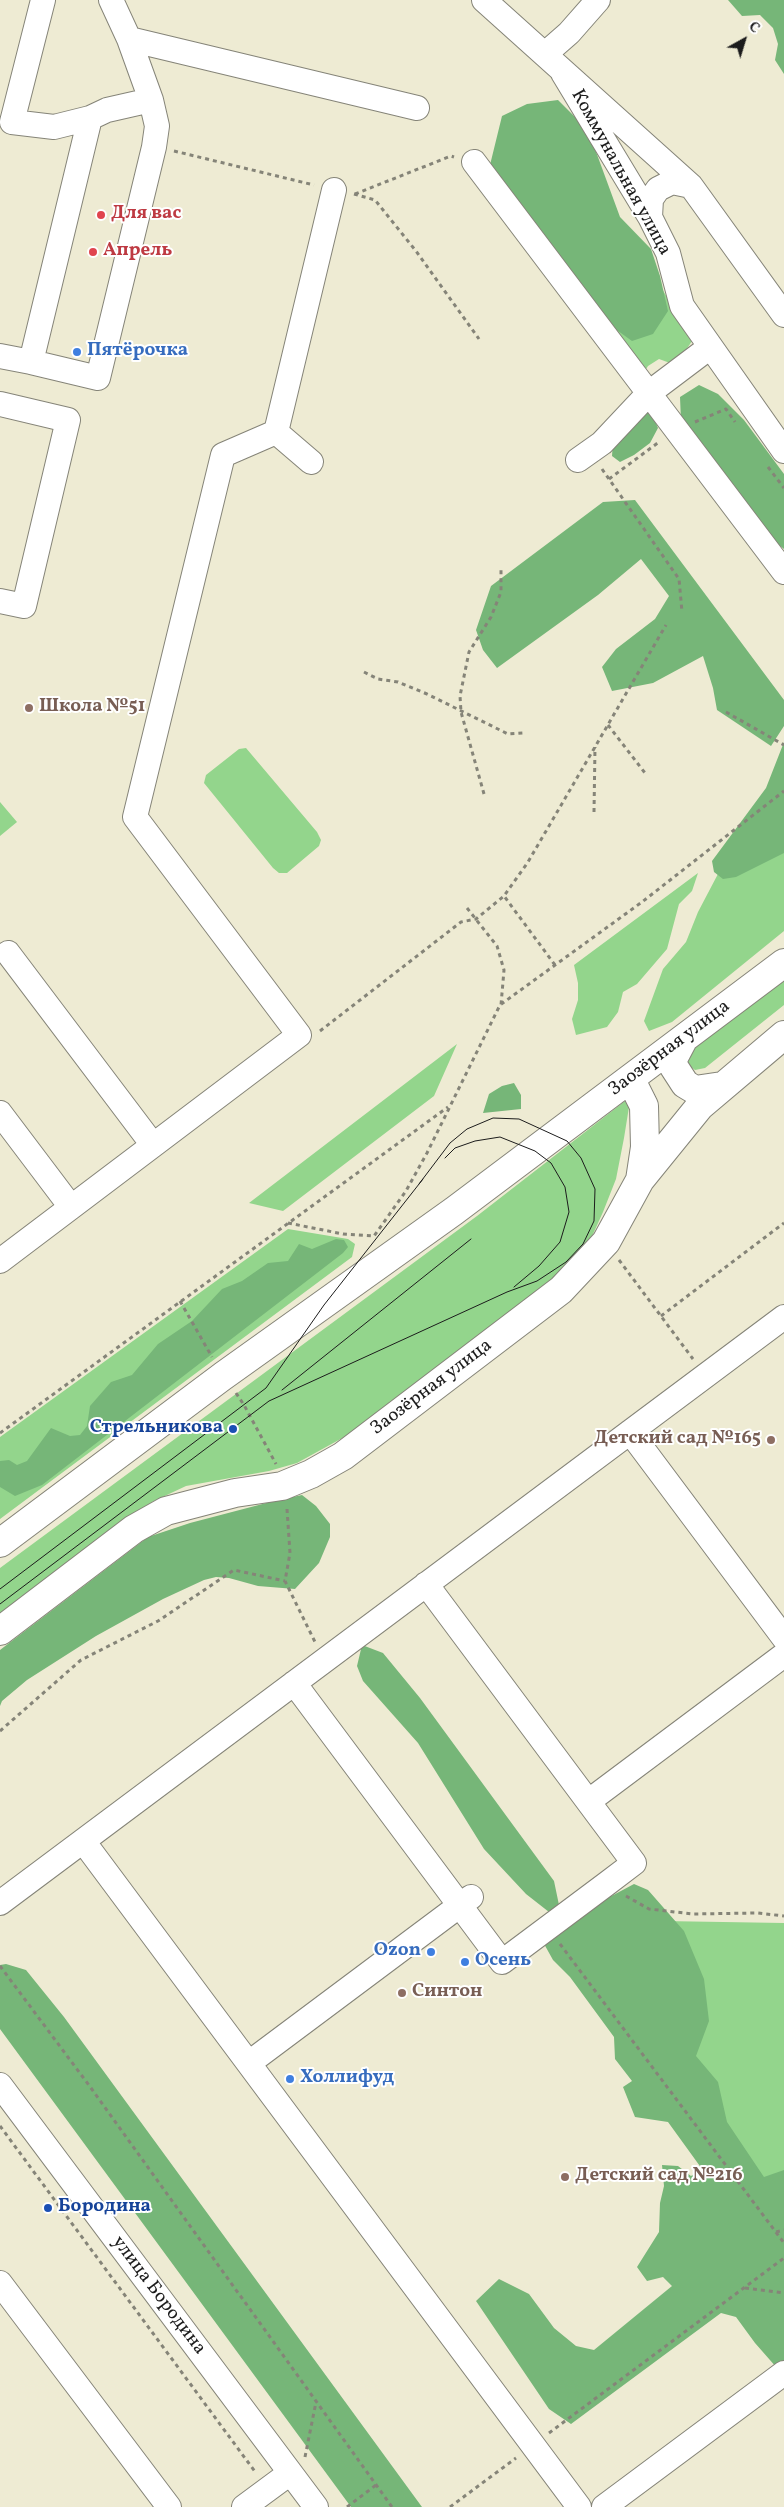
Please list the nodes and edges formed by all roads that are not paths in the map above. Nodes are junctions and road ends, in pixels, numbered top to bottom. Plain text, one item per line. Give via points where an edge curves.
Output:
1 (43, 0) edge
2 (111, 0) edge
3 (484, 0) edge
4 (598, 0) edge
5 (129, 39) junction
6 (545, 54) junction
7 (564, 73) junction
8 (151, 100) junction
9 (417, 108) dead end
10 (90, 118) junction
11 (474, 162) road end
12 (691, 186) junction
13 (344, 192) road end
14 (650, 217) junction
15 (784, 315) edge
16 (710, 347) junction
17 (0, 356) edge
18 (31, 362) junction
19 (649, 393) junction
20 (0, 404) edge
21 (276, 432) junction
22 (584, 456) road end
23 (775, 458) edge
24 (311, 462) dead end
25 (784, 572) edge
26 (0, 601) edge
27 (8, 953) dead end
28 (784, 963) edge
29 (784, 1035) edge
30 (683, 1040) junction
31 (627, 1081) junction
32 (722, 1086) junction
33 (0, 1113) edge
34 (154, 1145) junction
35 (640, 1180) junction
36 (71, 1207) junction
37 (0, 1261) edge
38 (784, 1316) edge
39 (630, 1432) junction
40 (0, 1543) edge
41 (426, 1584) junction
42 (0, 1630) edge
43 (784, 1638) edge
44 (784, 1655) edge
45 (294, 1683) junction
46 (589, 1801) junction
47 (83, 1841) junction
48 (466, 1901) junction
49 (0, 1903) edge
50 (249, 2063) junction
51 (0, 2086) edge
52 (0, 2283) edge
53 (784, 2373) edge
54 (295, 2479) junction
55 (169, 2507) edge
56 (244, 2507) edge
57 (316, 2507) edge
58 (580, 2507) edge
59 (604, 2507) edge

1 - 10 street via 12,122 54,127
2 - 5 street
3 - 6 street, Коммунальная улица
4 - 6 street
5 - 8 street
5 - 9 street
6 - 7 street, Коммунальная улица
7 - 12 street, Коммунальная улица
7 - 14 street, Коммунальная улица
8 - 10 street via 107,110
8 - 18 street via 156,126 154,147 98,378
10 - 18 street
11 - 19 street
12 - 14 street via 672,182 658,189 651,199
12 - 15 street, Коммунальная улица
13 - 21 street
14 - 16 street, Коммунальная улица via 668,253 682,306
16 - 19 street
16 - 23 street, Коммунальная улица
17 - 18 street
19 - 22 street via 602,443
19 - 25 street
20 - 26 street via 68,420 24,606
21 - 24 street
21 - 34 street via 223,455 134,817 300,1034
27 - 34 street
28 - 30 main road, Заозёрная улица
29 - 32 main road, Заозёрная улица
30 - 31 main road, Заозёрная улица
30 - 32 main road via 673,1059 674,1067 685,1084 695,1090
31 - 35 main road via 635,1088 644,1106 645,1147
31 - 40 main road, Заозёрная улица
32 - 35 main road, Заозёрная улица via 700,1106
33 - 36 street
34 - 36 street
35 - 42 main road, Заозёрная улица via 606,1242 561,1290 335,1460 282,1486 235,1493 166,1511 134,1529
36 - 37 street
38 - 39 street
39 - 41 street
39 - 43 street
41 - 45 street
41 - 46 street
44 - 46 street
45 - 47 street
45 - 48 street
46 - 48 street via 634,1863 502,1962
47 - 49 street
47 - 50 street
48 - 50 street
50 - 58 street
51 - 54 street, улица Бородина
52 - 55 street
53 - 59 street
54 - 56 street via 268,2489
54 - 57 street, улица Бородина

